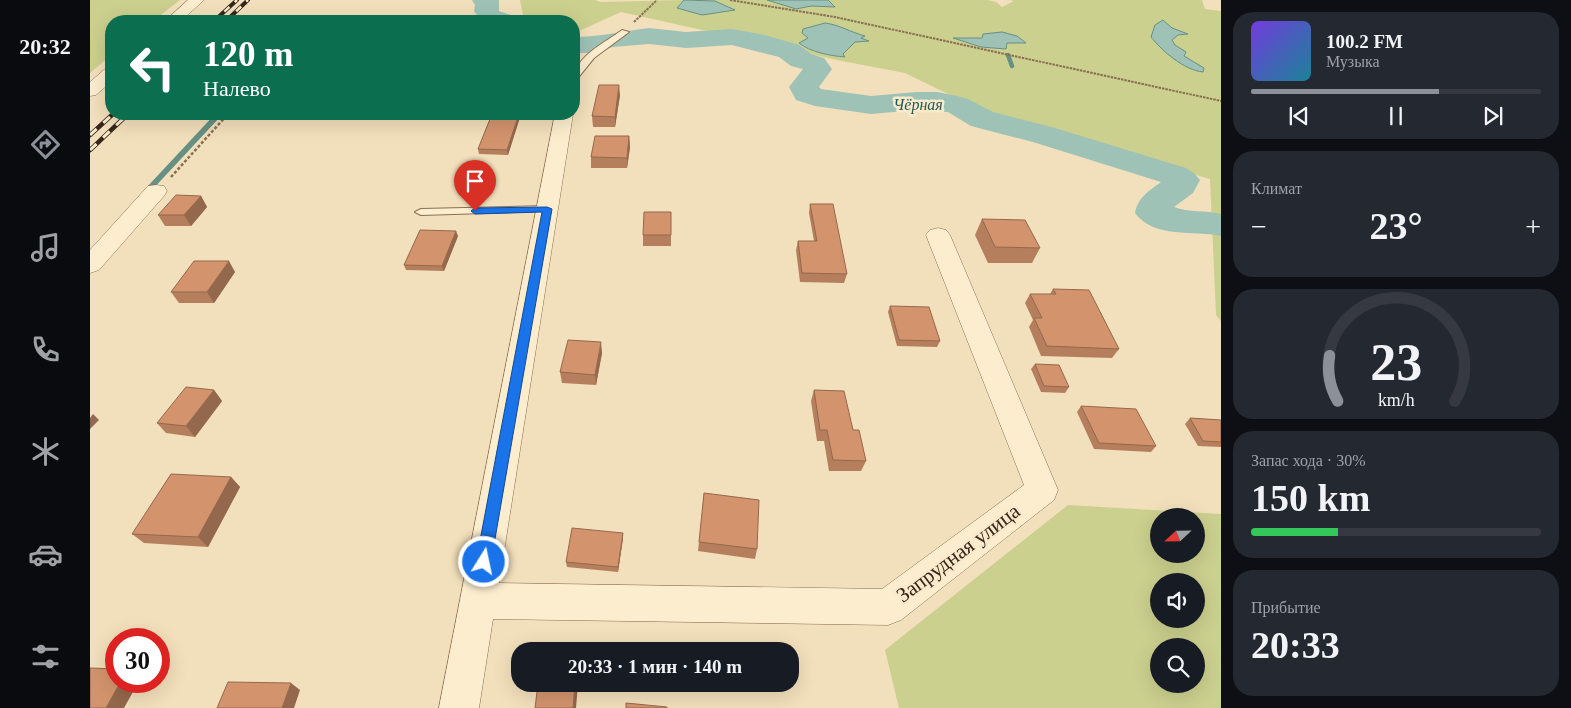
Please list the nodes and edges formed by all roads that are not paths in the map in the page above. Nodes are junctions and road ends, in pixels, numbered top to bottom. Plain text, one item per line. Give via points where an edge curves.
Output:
1 (197, 0) edge
2 (179, 15) edge
3 (625, 32) road end
4 (580, 69) edge
5 (105, 78) edge
6 (90, 91) edge
7 (563, 120) edge
8 (161, 190) road end
9 (547, 209) junction
10 (421, 212) dead end
11 (938, 235) dead end
12 (90, 265) edge
13 (477, 601) junction
14 (459, 708) edge

1 - 2 street
3 - 4 lane via 590,56
5 - 6 street
7 - 9 street
8 - 12 street
9 - 10 lane
9 - 13 street
11 - 13 street, Запрудная улица via 1042,490 888,607
13 - 14 street

